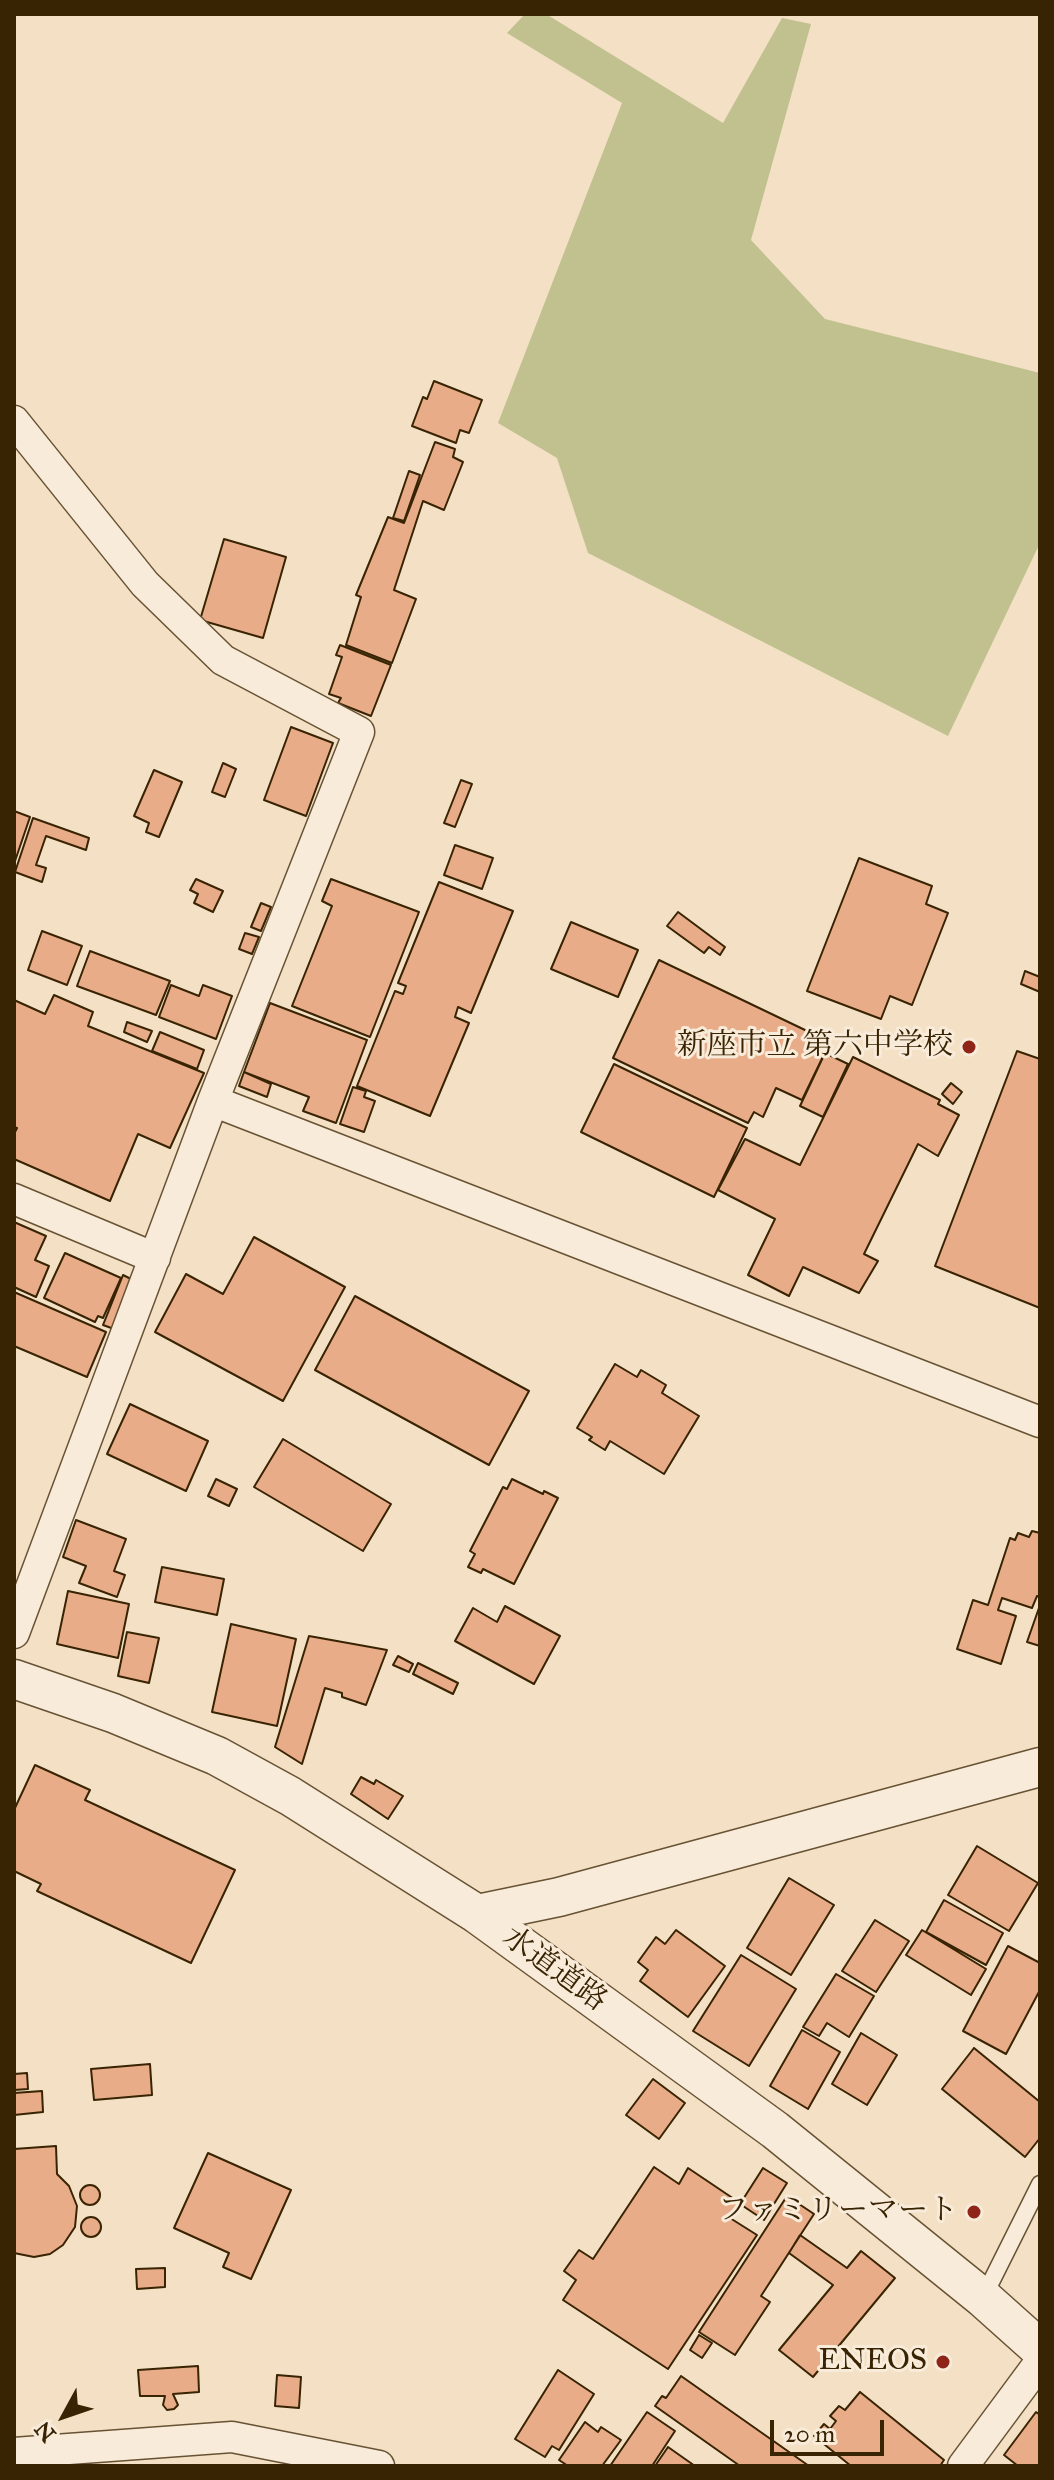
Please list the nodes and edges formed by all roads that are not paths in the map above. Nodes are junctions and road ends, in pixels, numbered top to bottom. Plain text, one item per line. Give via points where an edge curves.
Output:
1 (14, 421) edge
2 (213, 1101) junction
3 (14, 1199) edge
4 (155, 1258) junction
5 (1040, 1422) edge
6 (14, 1633) edge
7 (14, 1679) edge
8 (1040, 1767) edge
9 (477, 1914) junction
10 (1040, 2184) edge
11 (983, 2298) junction
12 (1040, 2349) edge
13 (1040, 2362) edge
14 (233, 2451) edge
15 (14, 2453) edge
16 (379, 2466) edge
17 (963, 2466) edge

1 - 2 street via 145,584 223,660 359,732
2 - 4 street
2 - 5 street
3 - 4 street
4 - 6 street
7 - 9 street, 水道道路 via 217,1756
8 - 9 street via 559,1897
9 - 11 street, 水道道路 via 775,2130
10 - 11 lane
11 - 12 street, 水道道路
13 - 17 street
14 - 15 street
14 - 16 street

